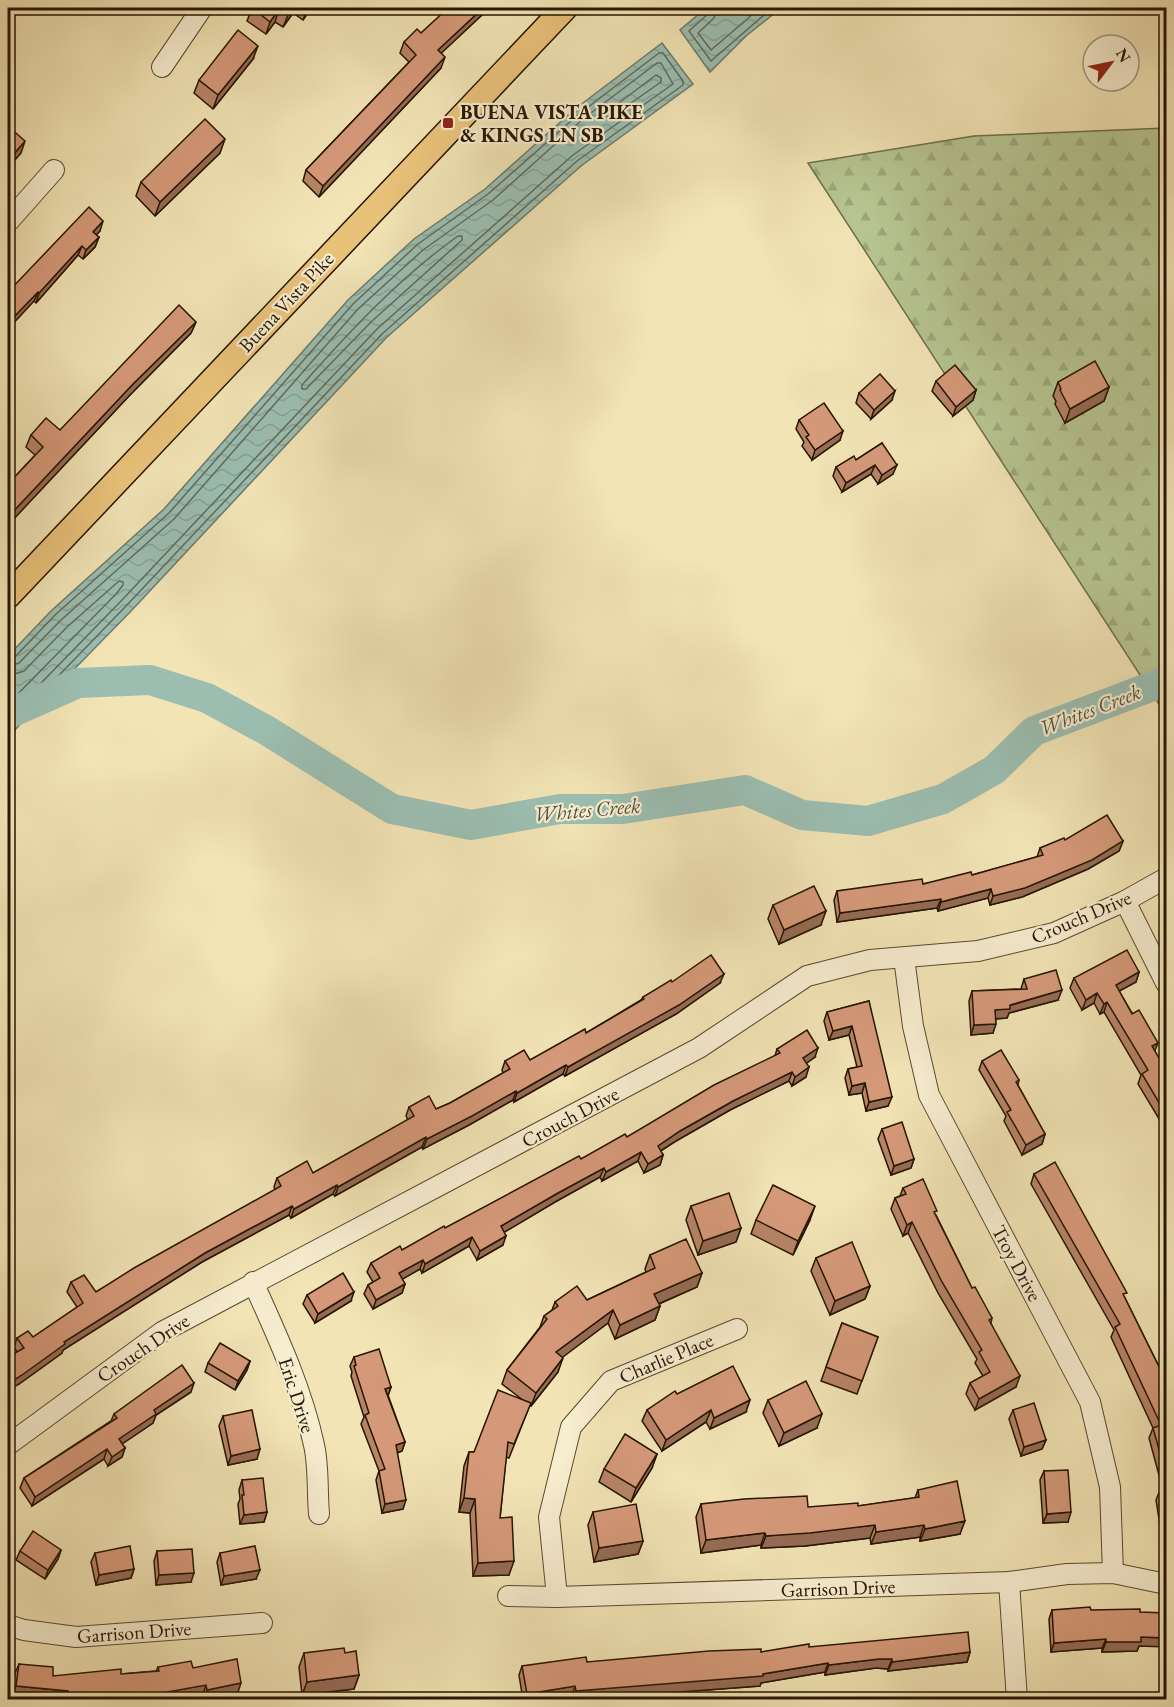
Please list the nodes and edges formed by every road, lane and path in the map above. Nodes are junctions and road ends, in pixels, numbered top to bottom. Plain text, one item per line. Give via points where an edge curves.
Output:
1 (202, 8) edge
2 (565, 8) edge
3 (162, 67) dead end
4 (54, 170) dead end
5 (8, 222) edge
6 (8, 596) edge
7 (1167, 878) edge
8 (1125, 901) junction
9 (904, 957) junction
10 (1167, 983) edge
11 (253, 1282) junction
12 (737, 1329) dead end
13 (8, 1445) edge
14 (319, 1514) dead end
15 (1113, 1573) junction
16 (1009, 1582) junction
17 (1167, 1584) edge
18 (508, 1596) dead end
19 (557, 1597) junction
20 (262, 1623) dead end
21 (8, 1625) edge
22 (1017, 1700) edge

1 - 3 street
2 - 6 main road, Buena Vista Pike
4 - 5 street
7 - 8 street, Crouch Drive
8 - 9 street, Crouch Drive via 1054,933 1023,942 978,951
8 - 10 street
9 - 11 street, Crouch Drive via 870,960 807,976 699,1048
9 - 15 street, Troy Drive via 913,1026 930,1095 1090,1402 1110,1487
11 - 13 street, Crouch Drive via 162,1332
11 - 14 street, Eric Drive via 279,1339 305,1414 314,1448
12 - 19 street, Charlie Place via 611,1381 571,1427 549,1517
15 - 16 street, Garrison Drive
15 - 17 street, Garrison Drive
16 - 19 street, Garrison Drive
16 - 22 street
18 - 19 street, Garrison Drive
20 - 21 street, Garrison Drive via 76,1637

